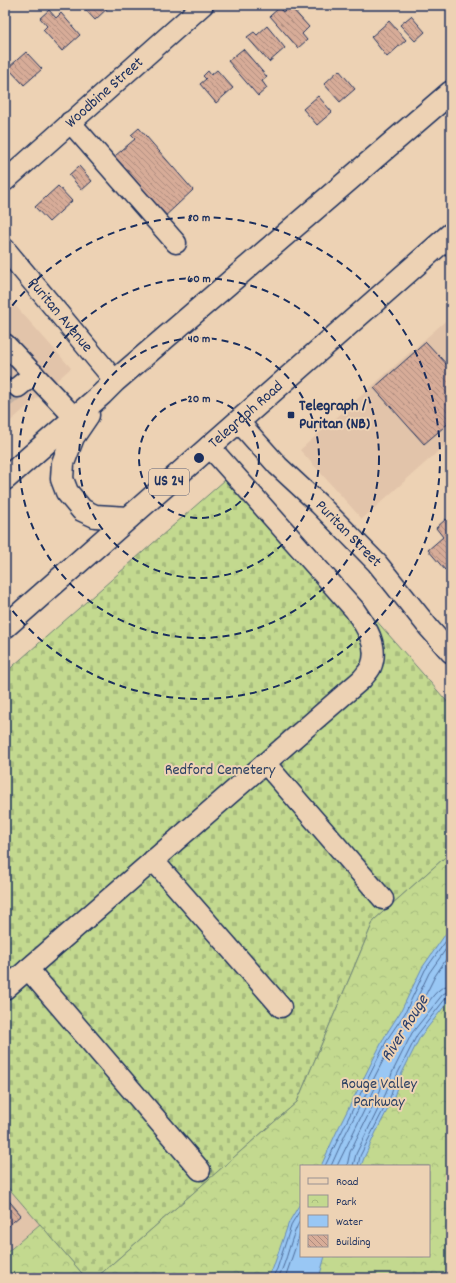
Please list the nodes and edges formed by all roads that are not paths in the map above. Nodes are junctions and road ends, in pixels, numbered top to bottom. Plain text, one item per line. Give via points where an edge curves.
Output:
1 (203, 5) edge
2 (451, 92) edge
3 (70, 122) junction
4 (5, 180) edge
5 (451, 234) edge
6 (176, 243) dead end
7 (5, 250) edge
8 (8, 354) edge
9 (34, 374) junction
10 (18, 387) tunnel mouth
11 (109, 388) junction
12 (75, 418) junction
13 (238, 421) junction
14 (209, 446) junction
15 (5, 479) edge
16 (128, 518) junction
17 (5, 627) edge
18 (449, 645) edge
19 (265, 763) junction
20 (153, 860) junction
21 (372, 895) dead end
22 (28, 969) junction
23 (5, 989) edge
24 (281, 1007) dead end
25 (189, 1166) dead end

1 - 3 street, Woodbine Street
2 - 11 main road
3 - 4 street, Woodbine Street
3 - 6 street
5 - 13 main road, Telegraph Road / US 24
7 - 11 street, Puritan Avenue
8 - 9 street
9 - 10 street
9 - 12 street
11 - 12 main road
11 - 16 main road via 73,437 63,463 62,479 67,492 82,510 95,516
12 - 15 main road
13 - 14 main road, Telegraph Road / US 24
13 - 18 street, Puritan Street via 278,466 320,504 377,563 429,628
14 - 16 main road, Telegraph Road / US 24
14 - 19 street via 354,609 366,628 374,649 371,667 362,679
16 - 17 main road, Telegraph Road / US 24
19 - 20 street
19 - 21 street
20 - 22 street
20 - 24 street
22 - 23 street
22 - 25 street

